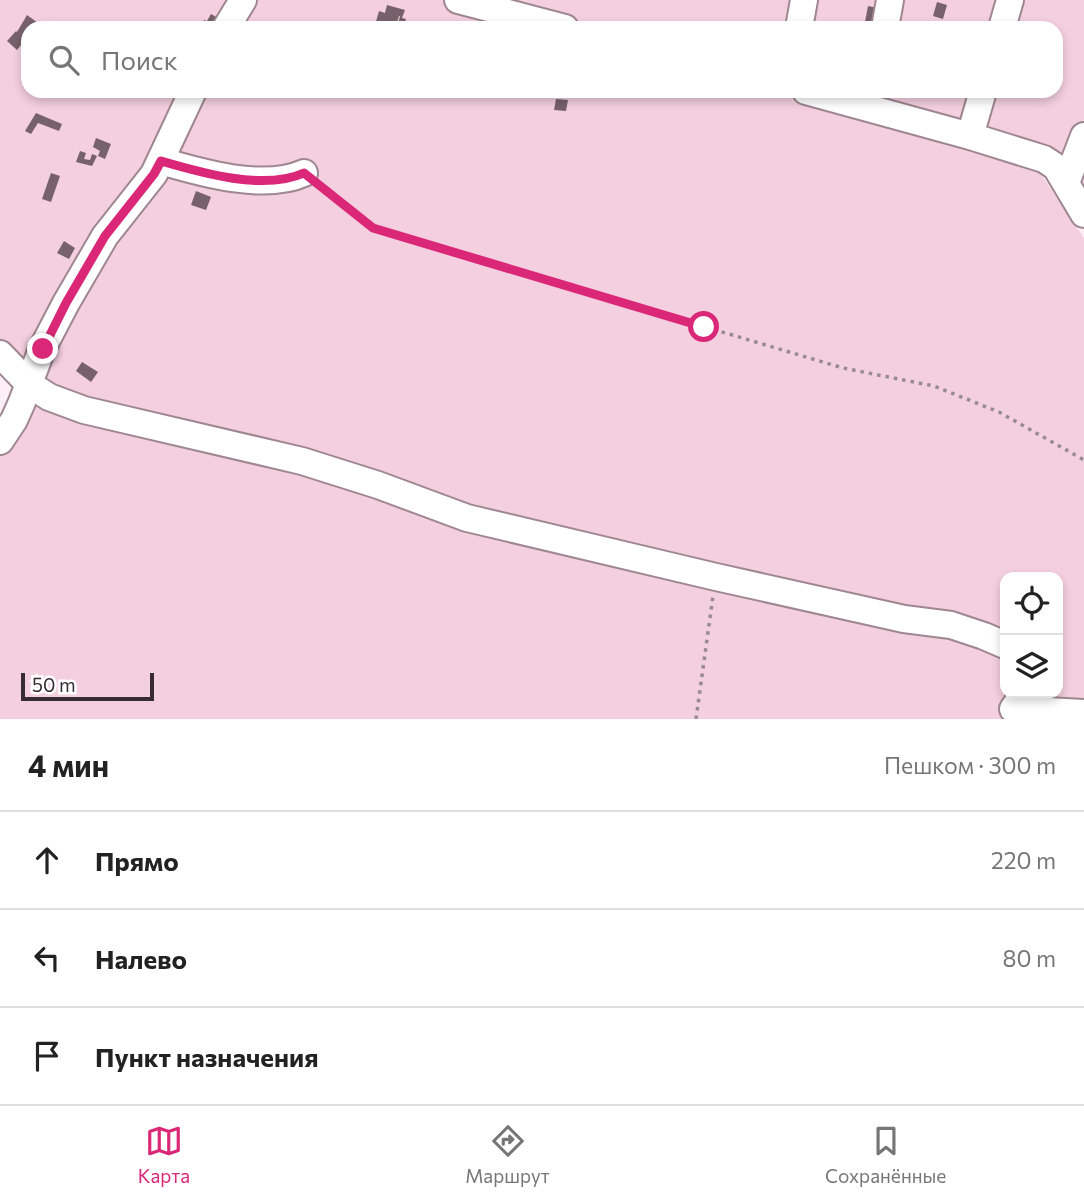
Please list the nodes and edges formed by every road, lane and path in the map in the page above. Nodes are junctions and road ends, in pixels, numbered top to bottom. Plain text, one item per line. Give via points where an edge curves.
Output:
1 (243, 0) edge
2 (458, 0) edge
3 (804, 0) edge
4 (890, 0) edge
5 (1010, 0) edge
6 (230, 21) edge
7 (538, 21) edge
8 (800, 21) edge
9 (886, 21) edge
10 (1004, 21) edge
11 (189, 98) edge
12 (980, 98) edge
13 (865, 99) edge
14 (970, 136) junction
15 (1084, 136) edge
16 (161, 161) junction
17 (304, 173) joint
18 (1066, 183) junction
19 (1084, 214) edge
20 (0, 354) edge
21 (29, 384) junction
22 (0, 441) edge
23 (1084, 460) edge
24 (716, 577) junction
25 (1000, 643) edge
26 (1014, 707) edge
27 (1084, 713) edge
28 (696, 719) edge

1 - 6 lane
2 - 7 lane
3 - 8 lane
4 - 9 lane
5 - 10 lane
11 - 16 lane
12 - 14 lane
13 - 14 lane
14 - 18 lane via 1044,159
15 - 18 lane
16 - 17 lane via 230,177 272,181
16 - 21 lane via 105,236 66,303
17 - 23 path via 373,228 843,368 934,386 999,412
18 - 19 lane
20 - 21 lane
21 - 22 lane
21 - 24 lane via 84,410 302,461 467,518
24 - 25 lane via 904,619 951,625
24 - 28 path
26 - 27 lane

